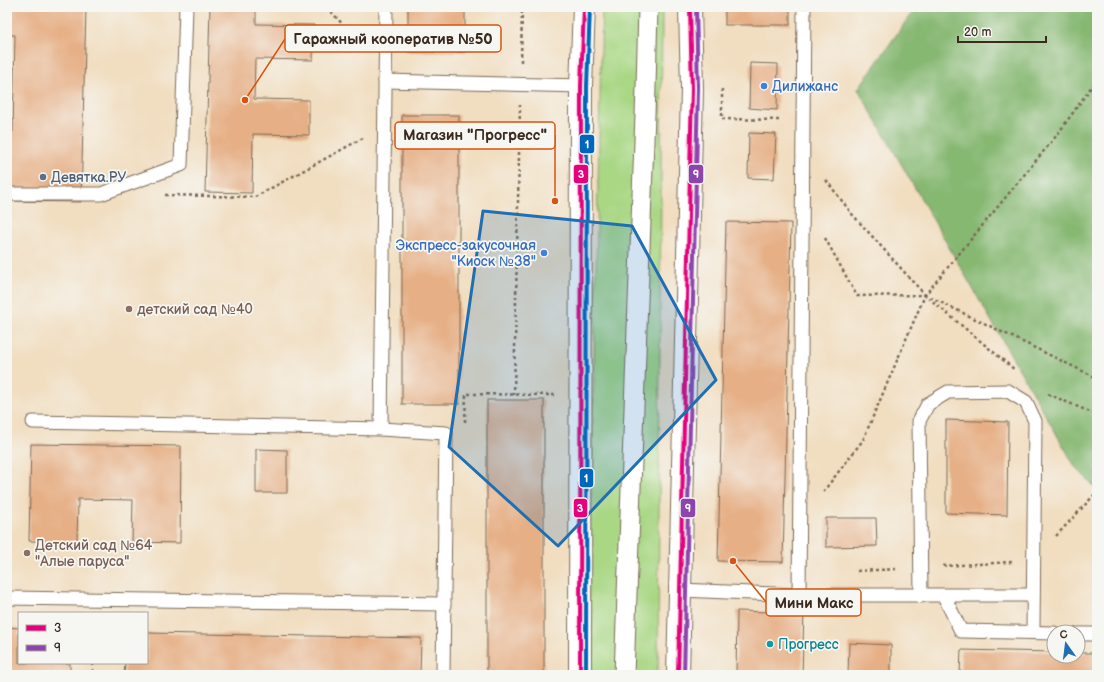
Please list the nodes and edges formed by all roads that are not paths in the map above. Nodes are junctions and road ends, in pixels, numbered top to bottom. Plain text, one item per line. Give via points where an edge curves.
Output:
1 (186, 7) edge
2 (386, 7) edge
3 (584, 7) edge
4 (648, 7) edge
5 (690, 7) edge
6 (804, 7) edge
7 (385, 82) junction
8 (581, 86) junction
9 (7, 194) edge
10 (33, 422) dead end
11 (381, 429) junction
12 (680, 590) junction
13 (799, 595) junction
14 (1033, 595) junction
15 (921, 596) junction
16 (944, 596) junction
17 (7, 598) edge
18 (444, 604) junction
19 (1033, 632) junction
20 (1046, 633) edge
21 (1086, 634) edge
22 (1097, 634) edge
23 (443, 675) edge
24 (580, 675) edge
25 (624, 675) edge
26 (678, 675) edge

1 - 9 lane via 181,165 101,194
2 - 7 lane
3 - 8 street
4 - 25 street
5 - 12 street via 692,88
6 - 13 lane
7 - 8 lane
7 - 11 lane
8 - 24 street
10 - 11 lane
11 - 18 lane via 446,433
12 - 13 lane
12 - 26 street
13 - 15 lane
14 - 15 lane via 1035,421 1026,402 1008,391 948,392 928,404 919,421
14 - 16 lane
14 - 19 lane
15 - 16 lane
16 - 19 lane via 961,631
17 - 18 lane
18 - 23 lane
19 - 20 lane
21 - 22 lane

